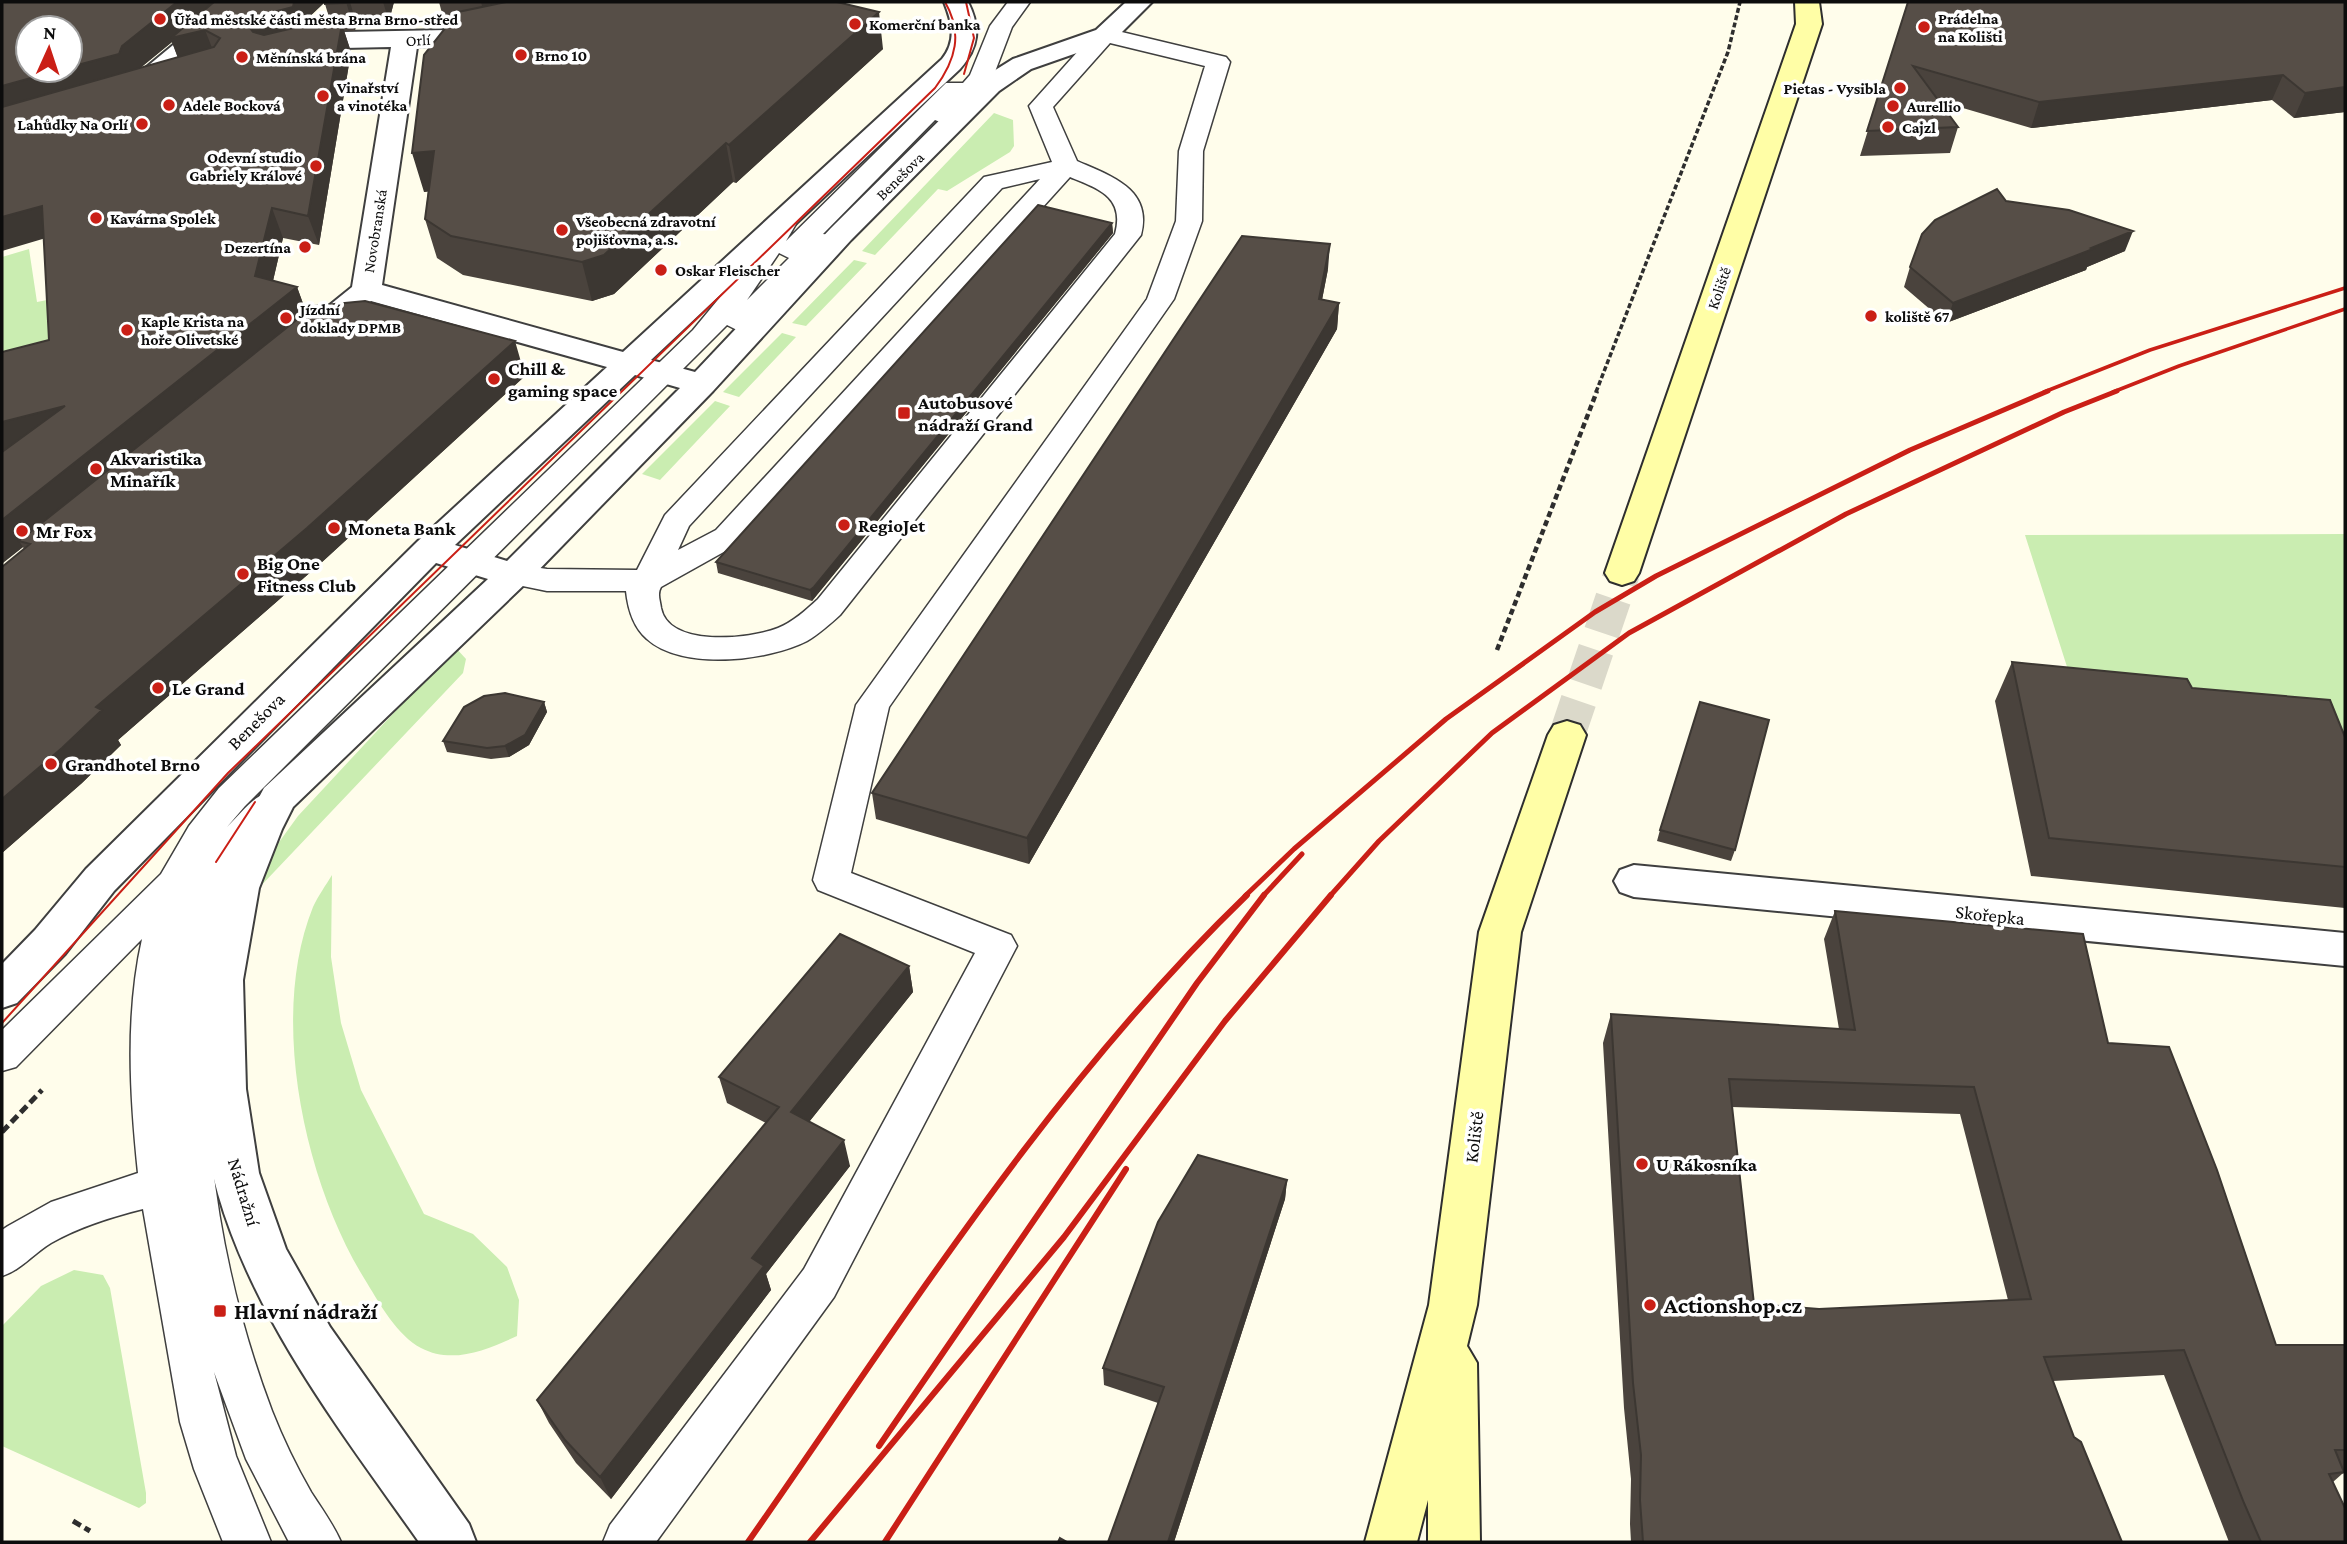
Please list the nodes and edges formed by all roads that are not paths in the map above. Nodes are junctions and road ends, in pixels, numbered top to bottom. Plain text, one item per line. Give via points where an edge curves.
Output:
1 (240, 2) edge
2 (956, 2) edge
3 (1019, 2) edge
4 (1140, 2) edge
5 (1807, 2) edge
6 (327, 15) dead end
7 (1102, 18) edge
8 (512, 29) edge
9 (405, 41) junction
10 (315, 42) junction
11 (964, 47) junction
12 (273, 52) edge
13 (188, 75) edge
14 (135, 90) junction
15 (108, 98) edge
16 (941, 103) junction
17 (930, 131) junction
18 (913, 163) junction
19 (1066, 166) junction
20 (783, 224) junction
21 (765, 287) junction
22 (366, 290) junction
23 (746, 316) junction
24 (291, 351) edge
25 (719, 354) junction
26 (628, 364) junction
27 (683, 379) junction
28 (430, 549) junction
29 (492, 568) junction
30 (1622, 573) tunnel mouth
31 (646, 581) junction
32 (1567, 735) tunnel mouth
33 (278, 798) junction
34 (216, 862) junction
35 (1634, 881) dead end
36 (169, 891) junction
37 (2345, 950) edge
38 (2, 990) edge
39 (2, 1055) edge
40 (175, 1187) junction
41 (247, 1212) junction
42 (2, 1258) edge
43 (1452, 1305) junction
44 (634, 1533) edge
45 (247, 1542) edge
46 (317, 1542) edge
47 (450, 1542) edge
48 (1391, 1542) edge
49 (1454, 1542) edge

1 - 14 street
2 - 11 street via 964,18
3 - 17 lane via 998,33 981,77
4 - 7 street
5 - 30 main road, Koliště via 1809,24
6 - 10 street
7 - 18 street, Benešova via 1001,77
7 - 19 lane via 1041,106
7 - 44 lane via 1218,62 1191,151 1189,221 1160,299 873,705 831,880 998,946 819,1283
8 - 9 street, Orlí via 473,38
9 - 10 street, Orlí
9 - 22 street, Novobranská
10 - 12 street, Orlí
11 - 16 lane via 964,74
11 - 20 street, Benešova
13 - 14 street
14 - 15 street
16 - 17 lane
16 - 21 lane via 807,233
17 - 18 lane
17 - 23 lane
18 - 25 street, Benešova
19 - 31 lane via 727,537
19 - 31 lane via 993,181 676,522
19 - 31 lane via 1124,196 1133,215 1128,235 829,607 793,635 767,643 741,648 691,646 657,630 642,601
20 - 26 street, Benešova
20 - 27 lane via 740,293 704,336
21 - 23 lane
21 - 25 lane
22 - 24 street, Novobranská
22 - 26 street
23 - 25 lane
25 - 27 lane
26 - 27 street
26 - 28 street, Benešova
27 - 29 street
28 - 29 street
28 - 38 street, Benešova via 100,880 50,942
29 - 31 lane via 547,580
29 - 33 street
29 - 36 lane
32 - 43 main road, Koliště via 1500,932
33 - 34 lane
33 - 41 street, Nádražní via 239,879 222,971 220,1024 229,1140
34 - 36 lane
34 - 40 lane via 200,903 188,978 187,1099
35 - 37 street, Skořepka
36 - 39 lane
36 - 40 lane via 153,987 152,1111
40 - 41 lane
40 - 42 lane via 68,1215 37,1229
40 - 45 lane via 182,1322 209,1444
40 - 46 lane via 220,1311 253,1424 290,1505
41 - 47 street, Nádražní via 305,1331
43 - 48 main road, Koliště
43 - 49 main road

